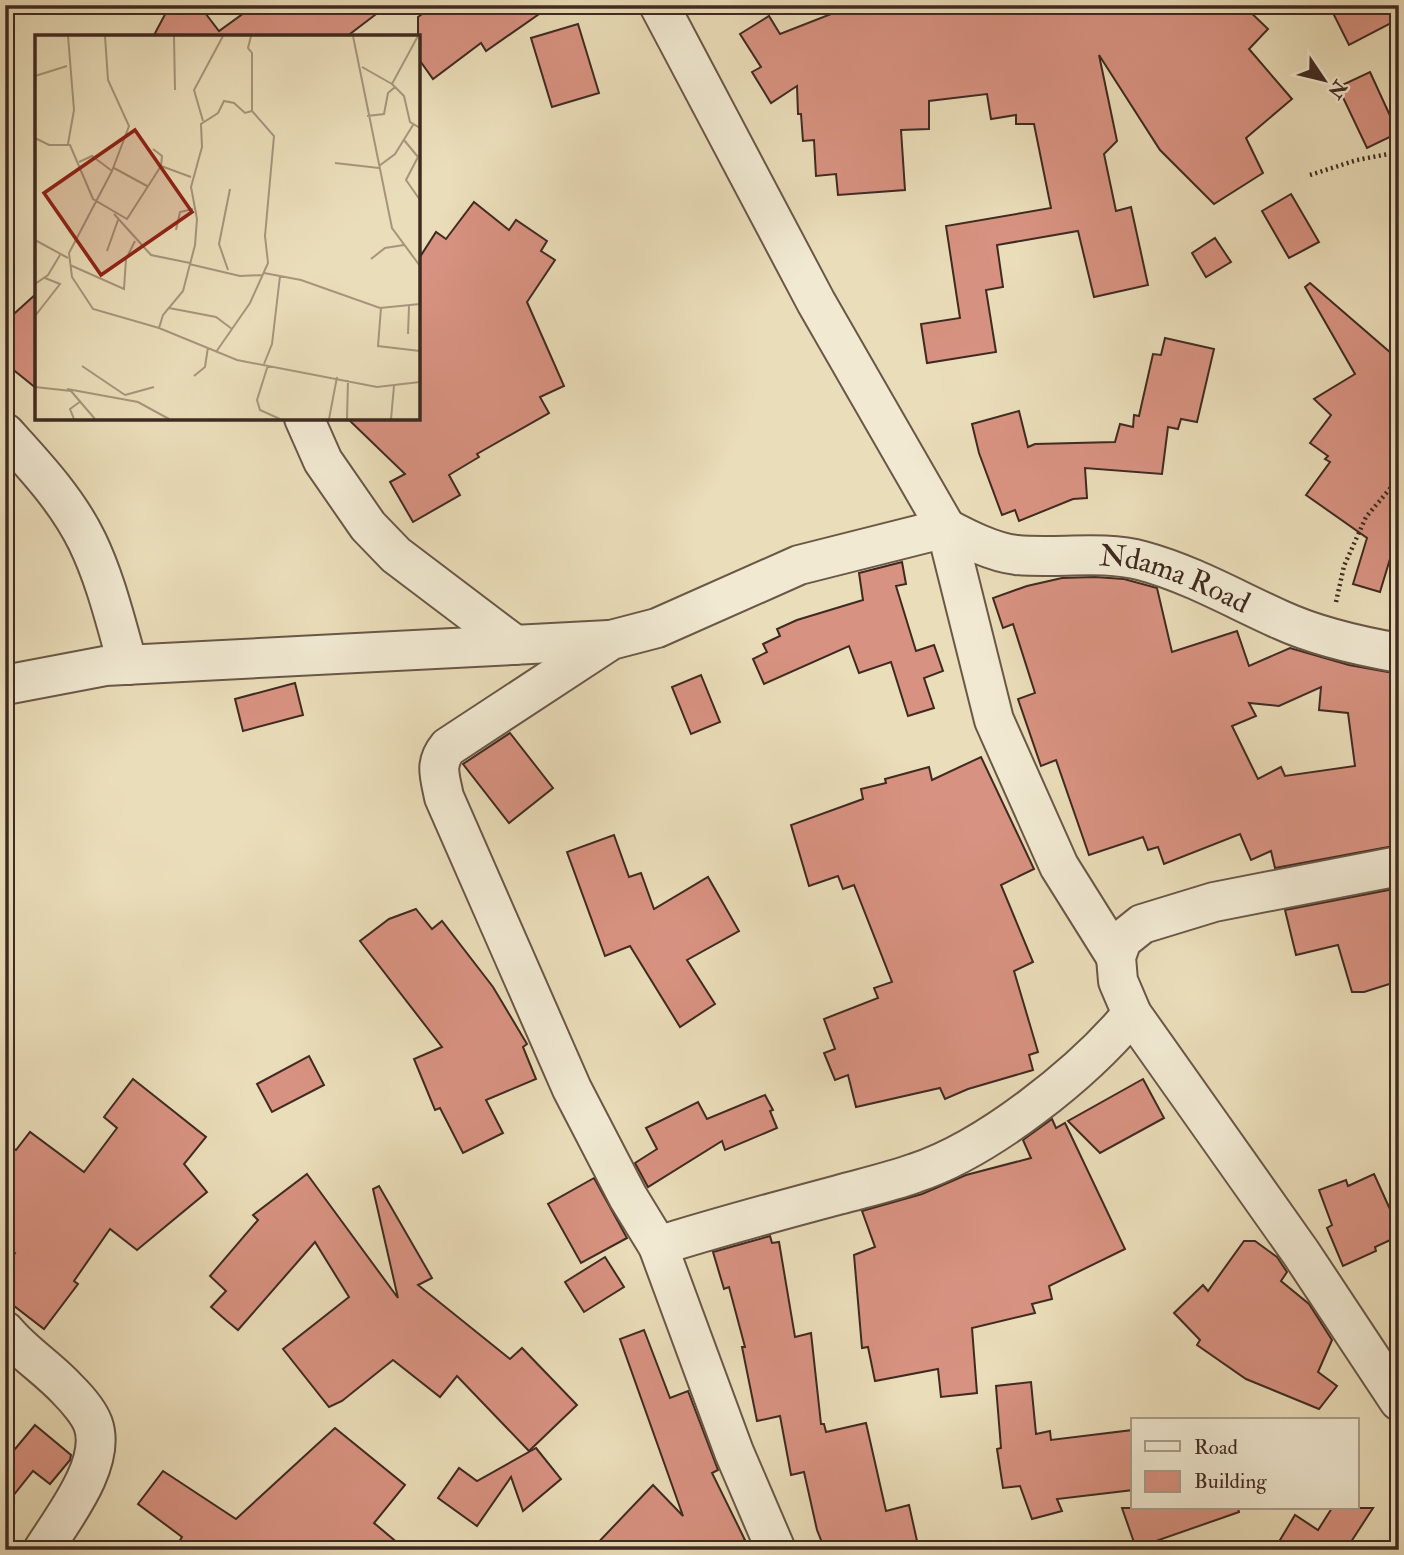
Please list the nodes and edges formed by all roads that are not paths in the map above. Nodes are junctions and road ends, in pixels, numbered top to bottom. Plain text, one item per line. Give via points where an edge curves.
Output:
1 (659, 5) edge
2 (305, 420) edge
3 (5, 433) edge
4 (946, 528) junction
5 (611, 640) junction
6 (514, 645) junction
7 (1399, 653) edge
8 (128, 665) junction
9 (5, 685) edge
10 (1399, 866) edge
11 (1116, 957) junction
12 (1132, 1014) junction
13 (658, 1246) junction
14 (5, 1331) edge
15 (1399, 1401) edge
16 (43, 1550) edge
17 (776, 1550) edge

1 - 4 street via 816,302
2 - 6 street via 323,461 368,526 396,555
3 - 8 street via 49,482 87,540
4 - 5 street via 799,565 657,628
4 - 7 street, Ndama Road via 1013,555 1116,556 1142,561 1284,622
4 - 11 street via 994,720 1059,866
5 - 6 street
5 - 13 street via 448,747 439,757 438,767 444,797 572,1089
6 - 8 street
8 - 9 street
10 - 11 street via 1214,902 1142,925 1122,940
11 - 12 street via 1118,981
12 - 13 street via 1073,1073 977,1144 917,1173
12 - 15 street
13 - 17 street via 734,1452
14 - 16 street via 69,1390 93,1422 97,1441 94,1461

